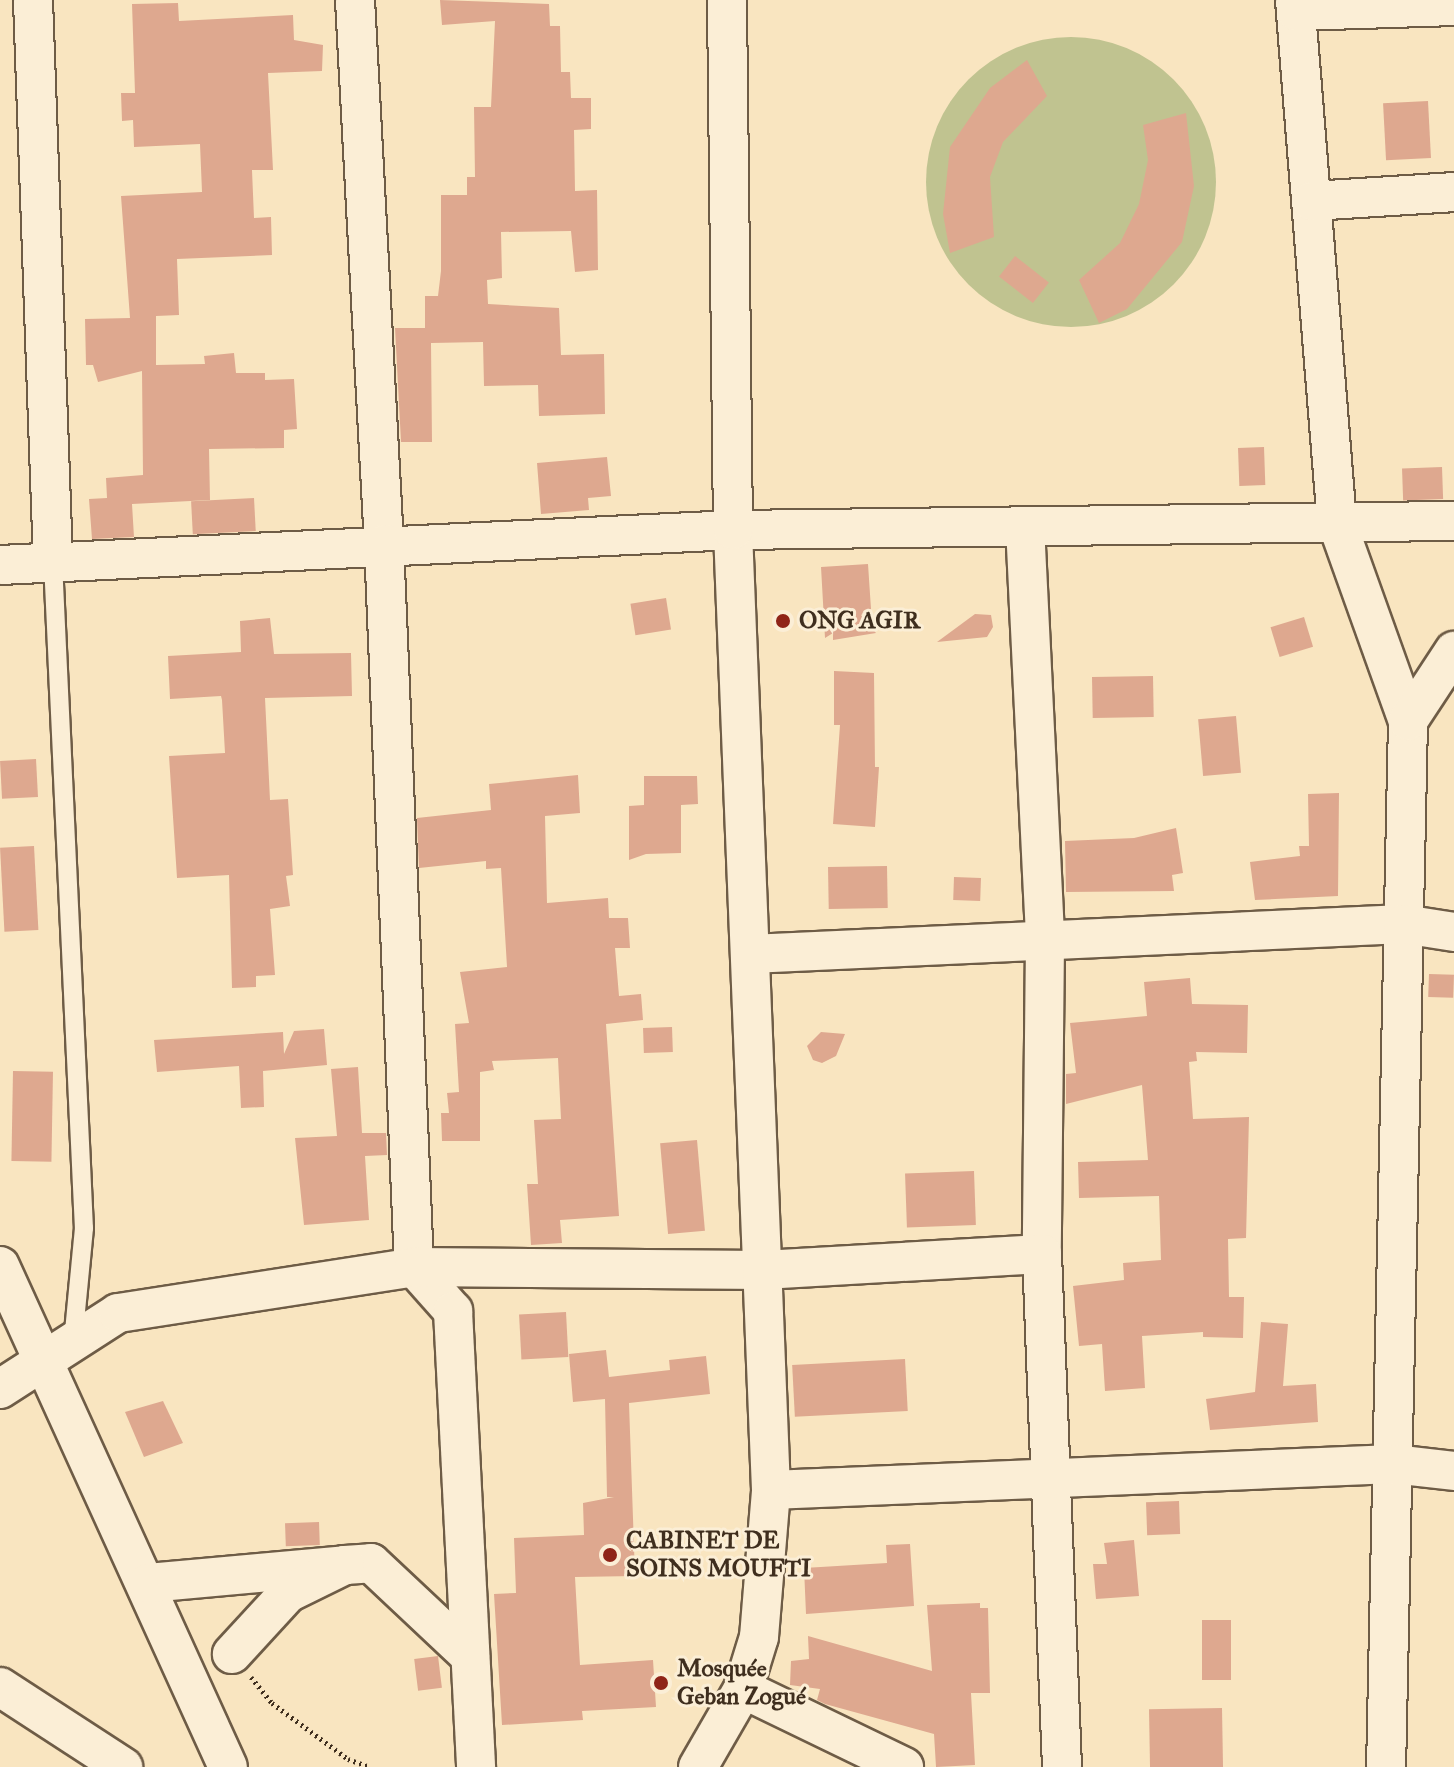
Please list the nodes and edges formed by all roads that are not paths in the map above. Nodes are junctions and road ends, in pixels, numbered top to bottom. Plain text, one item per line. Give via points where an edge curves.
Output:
1 (33, 0) edge
2 (355, 0) edge
3 (727, 0) edge
4 (1295, 5) edge
5 (1454, 6) edge
6 (1454, 192) edge
7 (1312, 201) junction
8 (1454, 521) edge
9 (1337, 523) junction
10 (1025, 526) junction
11 (733, 530) junction
12 (384, 544) junction
13 (53, 562) junction
14 (0, 565) edge
15 (1454, 651) edge
16 (1408, 721) junction
17 (1403, 924) junction
18 (1454, 932) edge
19 (1045, 942) junction
20 (750, 954) junction
21 (1042, 1254) junction
22 (0, 1266) edge
23 (414, 1267) junction
24 (763, 1270) junction
25 (60, 1352) junction
26 (0, 1389) edge
27 (1393, 1464) junction
28 (1454, 1471) edge
29 (1049, 1479) junction
30 (771, 1490) junction
31 (345, 1565) junction
32 (148, 1583) junction
33 (232, 1654) road end
34 (470, 1656) junction
35 (0, 1687) edge
36 (743, 1689) junction
37 (123, 1767) edge
38 (228, 1767) edge
39 (476, 1767) edge
40 (698, 1767) edge
41 (904, 1767) edge
42 (1062, 1767) edge
43 (1386, 1767) edge

1 - 13 street
2 - 12 street
3 - 11 street
4 - 5 street
4 - 7 street
6 - 7 street
7 - 9 street
8 - 9 street
9 - 10 street
9 - 16 street
10 - 11 street
10 - 19 street
11 - 12 street
11 - 20 street
12 - 13 street
12 - 23 street
13 - 14 street
13 - 25 lane via 84,1228
15 - 16 street
16 - 17 street
17 - 18 street
17 - 19 street
17 - 27 street
19 - 20 street
19 - 21 street
20 - 24 street
21 - 24 street
21 - 29 street
22 - 25 street
23 - 24 street
23 - 25 street via 118,1313
23 - 34 street via 453,1311
24 - 30 street
25 - 26 street
25 - 32 street
27 - 28 street
27 - 29 street
27 - 43 street
29 - 30 street
29 - 42 street
30 - 36 street via 759,1637
31 - 32 street
31 - 33 street via 288,1593
31 - 34 street via 371,1563
32 - 38 street
34 - 39 street
35 - 37 street
36 - 40 street
36 - 41 street

